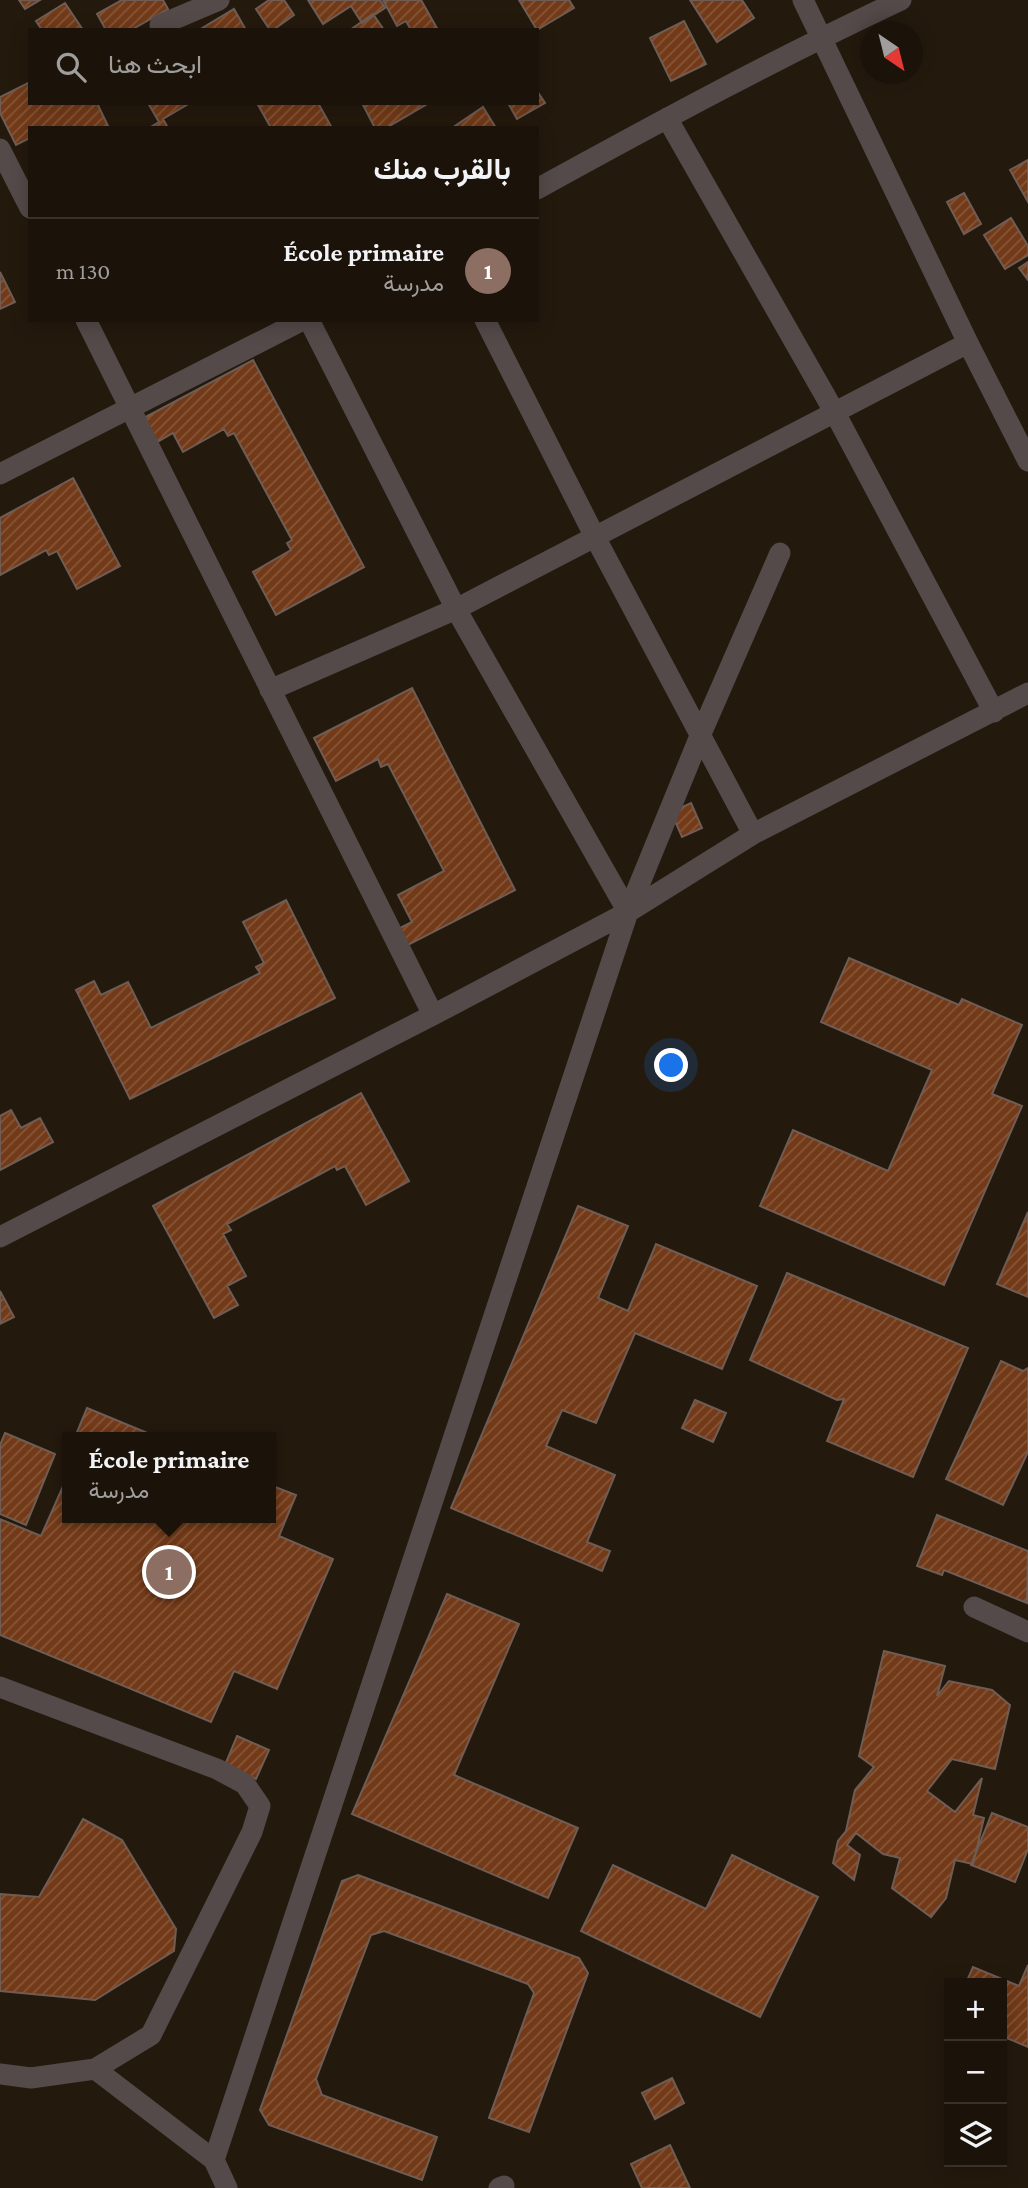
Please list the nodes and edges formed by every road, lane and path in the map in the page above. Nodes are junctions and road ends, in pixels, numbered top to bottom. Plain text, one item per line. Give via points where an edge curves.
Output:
1 (219, 0) edge
2 (803, 0) edge
3 (901, 0) edge
4 (160, 25) dead end
5 (821, 38) junction
6 (667, 118) junction
7 (0, 149) edge
8 (539, 188) edge
9 (28, 204) edge
10 (87, 322) edge
11 (299, 322) edge
12 (310, 322) edge
13 (486, 322) edge
14 (968, 343) junction
15 (130, 408) junction
16 (835, 413) junction
17 (1028, 461) edge
18 (0, 474) edge
19 (595, 537) junction
20 (780, 553) dead end
21 (456, 609) junction
22 (270, 690) junction
23 (1028, 693) edge
24 (994, 712) junction
25 (700, 736) junction
26 (753, 834) junction
27 (628, 912) junction
28 (433, 1015) junction
29 (0, 1237) edge
30 (974, 1607) dead end
31 (1028, 1632) edge
32 (0, 1687) edge
33 (95, 2068) junction
34 (0, 2074) edge
35 (214, 2160) junction
36 (227, 2188) edge

1 - 4 street
2 - 5 street
3 - 5 street
5 - 6 street
5 - 14 street
6 - 8 street
6 - 16 street
7 - 9 street
10 - 15 street
11 - 15 street
12 - 21 street
13 - 19 street
14 - 16 street
14 - 17 street
15 - 18 street
15 - 22 street
16 - 19 street
16 - 24 street
19 - 21 street
19 - 25 street
20 - 25 street
21 - 22 street
21 - 27 street
22 - 28 street
23 - 24 street
24 - 26 street
25 - 26 street
25 - 27 street
26 - 27 street
27 - 28 street
27 - 35 street
28 - 29 street
30 - 31 street
32 - 33 street via 217,1769 244,1784 260,1806 252,1832 151,2035
33 - 34 street via 31,2078
33 - 35 street
35 - 36 street

